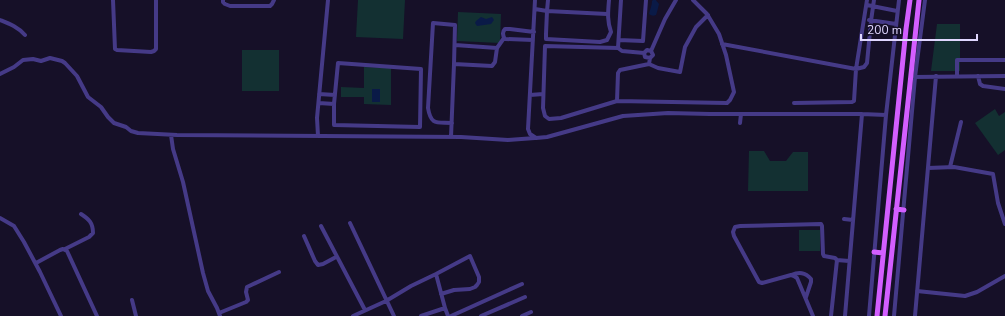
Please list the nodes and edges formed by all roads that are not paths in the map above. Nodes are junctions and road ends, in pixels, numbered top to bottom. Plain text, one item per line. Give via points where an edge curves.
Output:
1 (113, 0) edge
2 (156, 0) edge
3 (223, 0) edge
4 (274, 0) edge
5 (328, 0) edge
6 (536, 0) edge
7 (548, 0) edge
8 (609, 0) edge
9 (621, 0) edge
10 (646, 0) edge
11 (676, 0) edge
12 (692, 0) edge
13 (701, 0) edge
14 (867, 0) edge
15 (874, 0) edge
16 (899, 0) edge
17 (910, 0) edge
18 (919, 0) edge
19 (925, 0) edge
20 (866, 5) junction
21 (873, 6) junction
22 (700, 7) junction
23 (535, 9) junction
24 (547, 11) junction
25 (897, 11) junction
26 (608, 14) junction
27 (708, 15) junction
28 (0, 20) edge
29 (865, 20) junction
30 (871, 21) junction
31 (896, 24) junction
32 (534, 32) junction
33 (25, 35) dead end
34 (504, 38) junction
35 (533, 40) junction
36 (619, 40) junction
37 (722, 44) junction
38 (455, 45) junction
39 (497, 48) junction
40 (618, 48) junction
41 (651, 50) junction
42 (644, 53) junction
43 (650, 58) junction
44 (1005, 60) edge
45 (454, 64) junction
46 (649, 64) junction
47 (856, 68) junction
48 (0, 74) edge
49 (936, 76) junction
50 (957, 76) junction
51 (978, 76) junction
52 (1005, 76) edge
53 (913, 77) junction
54 (1005, 89) edge
55 (319, 94) junction
56 (543, 94) junction
57 (335, 95) junction
58 (530, 95) junction
59 (616, 101) junction
60 (319, 103) junction
61 (794, 103) dead end
62 (334, 104) junction
63 (741, 114) junction
64 (862, 114) junction
65 (886, 116) junction
66 (961, 122) dead end
67 (452, 123) junction
68 (740, 123) dead end
69 (171, 135) junction
70 (318, 136) junction
71 (451, 137) junction
72 (536, 138) junction
73 (950, 167) junction
74 (928, 168) junction
75 (896, 208) junction
76 (904, 210) junction
77 (81, 214) dead end
78 (0, 218) edge
79 (844, 219) dead end
80 (853, 220) junction
81 (350, 223) dead end
82 (1005, 224) edge
83 (321, 226) dead end
84 (304, 236) dead end
85 (65, 249) junction
86 (874, 252) junction
87 (883, 253) junction
88 (336, 257) junction
89 (837, 260) junction
90 (849, 261) junction
91 (36, 263) junction
92 (279, 272) dead end
93 (436, 274) junction
94 (791, 275) junction
95 (1005, 276) edge
96 (522, 284) dead end
97 (917, 290) junction
98 (441, 294) junction
99 (525, 297) dead end
100 (805, 298) junction
101 (132, 300) dead end
102 (386, 301) junction
103 (445, 308) junction
104 (531, 312) dead end
105 (364, 313) edge
106 (219, 315) edge
107 (61, 316) edge
108 (97, 316) edge
109 (136, 316) edge
110 (353, 316) edge
111 (394, 316) edge
112 (421, 316) edge
113 (448, 316) edge
114 (451, 316) edge
115 (481, 316) edge
116 (522, 316) edge
117 (813, 316) edge
118 (831, 316) edge
119 (845, 316) edge
120 (869, 316) edge
121 (877, 316) edge
122 (885, 316) edge
123 (894, 316) edge
124 (915, 316) edge

1 - 2 street via 115,49 151,52 156,49
3 - 4 street via 230,6 270,6
5 - 55 street
6 - 23 street
7 - 24 street
8 - 26 street
9 - 36 street
10 - 36 street via 643,41
11 - 41 street
12 - 22 street
13 - 22 street
14 - 20 street
15 - 21 street
16 - 25 street
17 - 87 main road
18 - 53 main road
19 - 53 street
20 - 21 street
20 - 29 street
21 - 25 street
21 - 30 street
22 - 27 street
23 - 24 street
23 - 32 street
24 - 26 street
24 - 26 street via 546,39 600,42 607,40 611,32
25 - 31 street
27 - 37 street
27 - 46 street via 696,27 685,47 680,72
28 - 33 street
29 - 30 street
29 - 47 street
30 - 31 street
30 - 47 street via 867,63 864,67
31 - 65 street
32 - 34 street via 507,29 504,31
32 - 35 street
34 - 35 street
34 - 39 street
35 - 58 street
36 - 40 street
37 - 47 street
37 - 59 street via 734,92 727,103
38 - 39 street
38 - 45 street
38 - 67 street via 455,25 433,23 429,116 434,122
39 - 45 street via 492,66
40 - 42 street via 622,52
40 - 56 street via 545,46
41 - 42 street
41 - 43 street
42 - 43 street via 645,57
43 - 46 street
44 - 50 street via 957,60
45 - 67 street
46 - 59 street via 620,70
47 - 61 street via 853,102
48 - 69 street via 14,68 23,60 33,58 41,61 50,58 65,62 77,76 88,97 101,107 111,121 138,133
49 - 50 street
49 - 53 street
49 - 74 street
50 - 51 street
51 - 52 street
51 - 54 street via 983,86
53 - 75 main road
53 - 76 street
55 - 57 street
55 - 60 street
56 - 58 street
56 - 59 street via 543,108 545,116 549,119 561,118
57 - 62 street
57 - 62 street via 338,63 422,69 420,127 334,125
58 - 72 street via 528,128 530,134
60 - 62 street
60 - 70 street
63 - 64 street
63 - 68 street
63 - 72 street via 668,113 624,116
64 - 65 street
64 - 80 street
65 - 86 street
66 - 73 street
67 - 71 street
69 - 70 street
69 - 106 street via 203,273
70 - 71 street
71 - 72 street via 508,140
73 - 74 street
73 - 82 street via 993,174
74 - 97 street
75 - 76 main road
75 - 122 main road
76 - 123 street
77 - 85 street via 90,221 93,232 89,237
78 - 91 street via 14,226
79 - 80 street
80 - 90 street
81 - 102 street
83 - 88 street
84 - 88 street via 314,261 319,266
85 - 91 street
85 - 108 street
86 - 87 main road
86 - 120 street
87 - 121 main road
88 - 105 street
89 - 90 street
89 - 94 street via 823,254 821,224 735,228 734,236 759,282
89 - 118 street
90 - 119 street
91 - 107 street
92 - 106 street via 247,287 246,302
93 - 98 street
93 - 98 street via 470,256 479,278 479,282 473,288
93 - 102 street
94 - 100 street via 797,278
94 - 100 street via 801,273 811,279
95 - 97 street via 965,296
96 - 114 street
97 - 124 street
98 - 103 street
99 - 115 street
100 - 117 street
101 - 109 street
102 - 105 street
102 - 111 street
103 - 112 street
103 - 113 street
104 - 116 street
105 - 110 street

